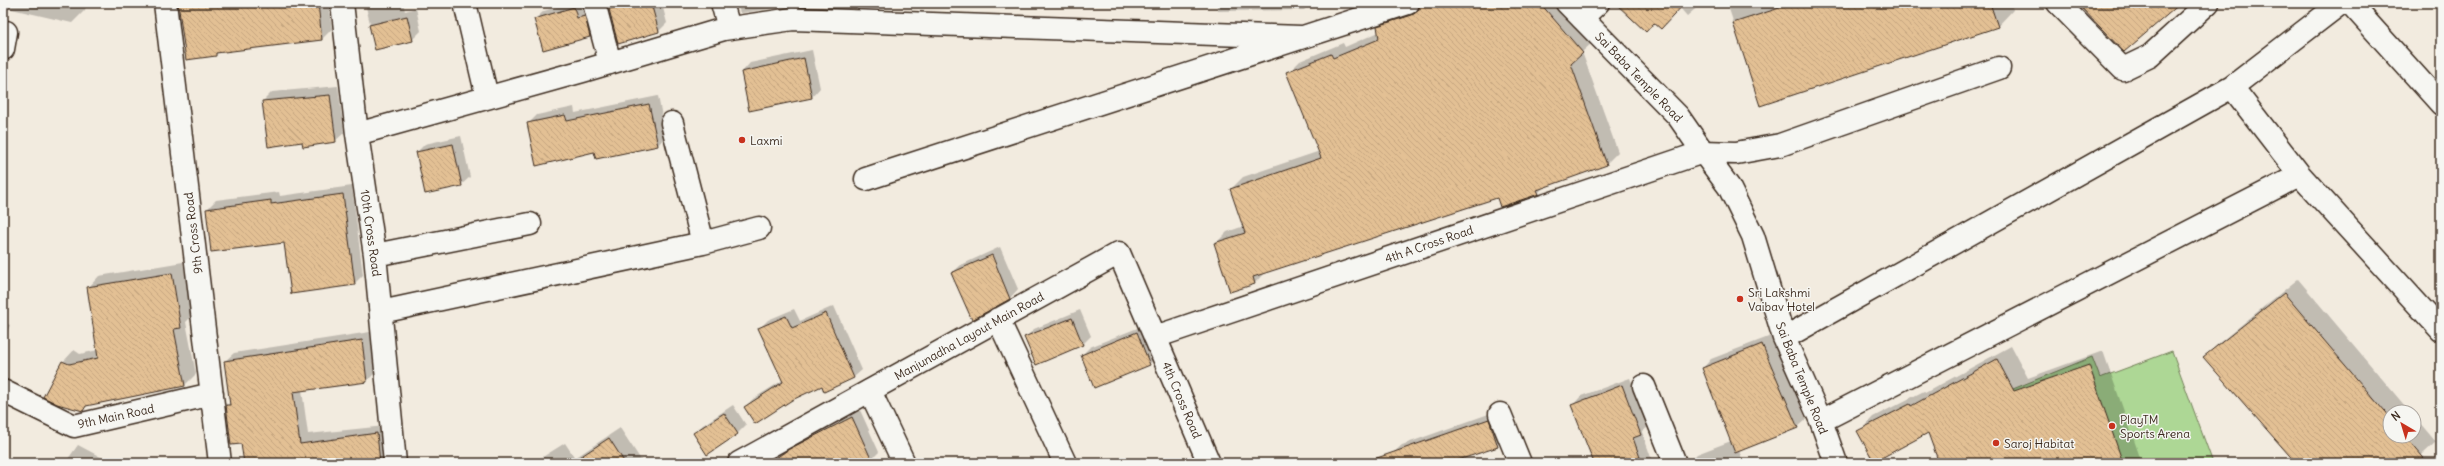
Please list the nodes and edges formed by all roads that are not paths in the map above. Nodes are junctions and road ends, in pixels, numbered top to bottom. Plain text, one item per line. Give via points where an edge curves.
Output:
1 (165, 3) edge
2 (342, 3) edge
3 (465, 3) edge
4 (594, 3) edge
5 (722, 3) edge
6 (1408, 3) edge
7 (1598, 3) edge
8 (2058, 3) edge
9 (2208, 3) edge
10 (2341, 3) edge
11 (2350, 3) edge
12 (1574, 10) edge
13 (729, 28) junction
14 (3, 32) edge
15 (1301, 37) junction
16 (3, 49) edge
17 (610, 62) junction
18 (1999, 68) dead end
19 (2232, 87) junction
20 (487, 97) junction
21 (2441, 104) edge
22 (672, 123) dead end
23 (357, 134) junction
24 (1703, 152) junction
25 (2300, 175) junction
26 (866, 179) dead end
27 (530, 224) dead end
28 (759, 228) dead end
29 (703, 243) junction
30 (375, 255) junction
31 (381, 312) junction
32 (998, 319) junction
33 (2441, 330) edge
34 (1155, 337) junction
35 (1784, 338) junction
36 (1644, 386) dead end
37 (3, 390) edge
38 (870, 391) junction
39 (212, 394) junction
40 (1500, 414) dead end
41 (1821, 421) junction
42 (743, 462) edge
43 (220, 463) edge
44 (395, 463) edge
45 (904, 463) edge
46 (1065, 463) edge
47 (1209, 463) edge
48 (1520, 463) edge
49 (1675, 463) edge
50 (1836, 463) edge

1 - 39 street, 9th Cross Road
2 - 23 street, 10th Cross Road
3 - 20 street
4 - 17 street
5 - 13 street
6 - 15 street
7 - 12 street
8 - 9 street via 2123,69 2150,56
10 - 19 street
11 - 21 street
12 - 24 street, Sai Baba Temple Road via 1678,116
13 - 15 street via 793,19
13 - 17 street
14 - 16 street via 6,32
15 - 26 street
17 - 20 street
18 - 24 street via 1780,145 1736,153
19 - 25 street
19 - 35 street
20 - 23 street
22 - 29 street
23 - 30 street, 10th Cross Road
24 - 34 street, 4th A Cross Road
24 - 35 street, Sai Baba Temple Road via 1729,187 1753,236
25 - 33 street
25 - 41 street
27 - 30 street
28 - 29 street
29 - 31 street
30 - 31 street, 10th Cross Road
31 - 44 street, 10th Cross Road
32 - 34 street, Manjunadha Layout Main Road via 1119,253
32 - 38 street, Manjunadha Layout Main Road
32 - 46 street
34 - 47 street, 4th Cross Road
35 - 41 street, Sai Baba Temple Road
36 - 49 street
37 - 39 street, 9th Main Road via 74,426
38 - 42 street, Manjunadha Layout Main Road
38 - 45 street
39 - 43 street, 9th Cross Road
40 - 48 street
41 - 50 street, Sai Baba Temple Road

